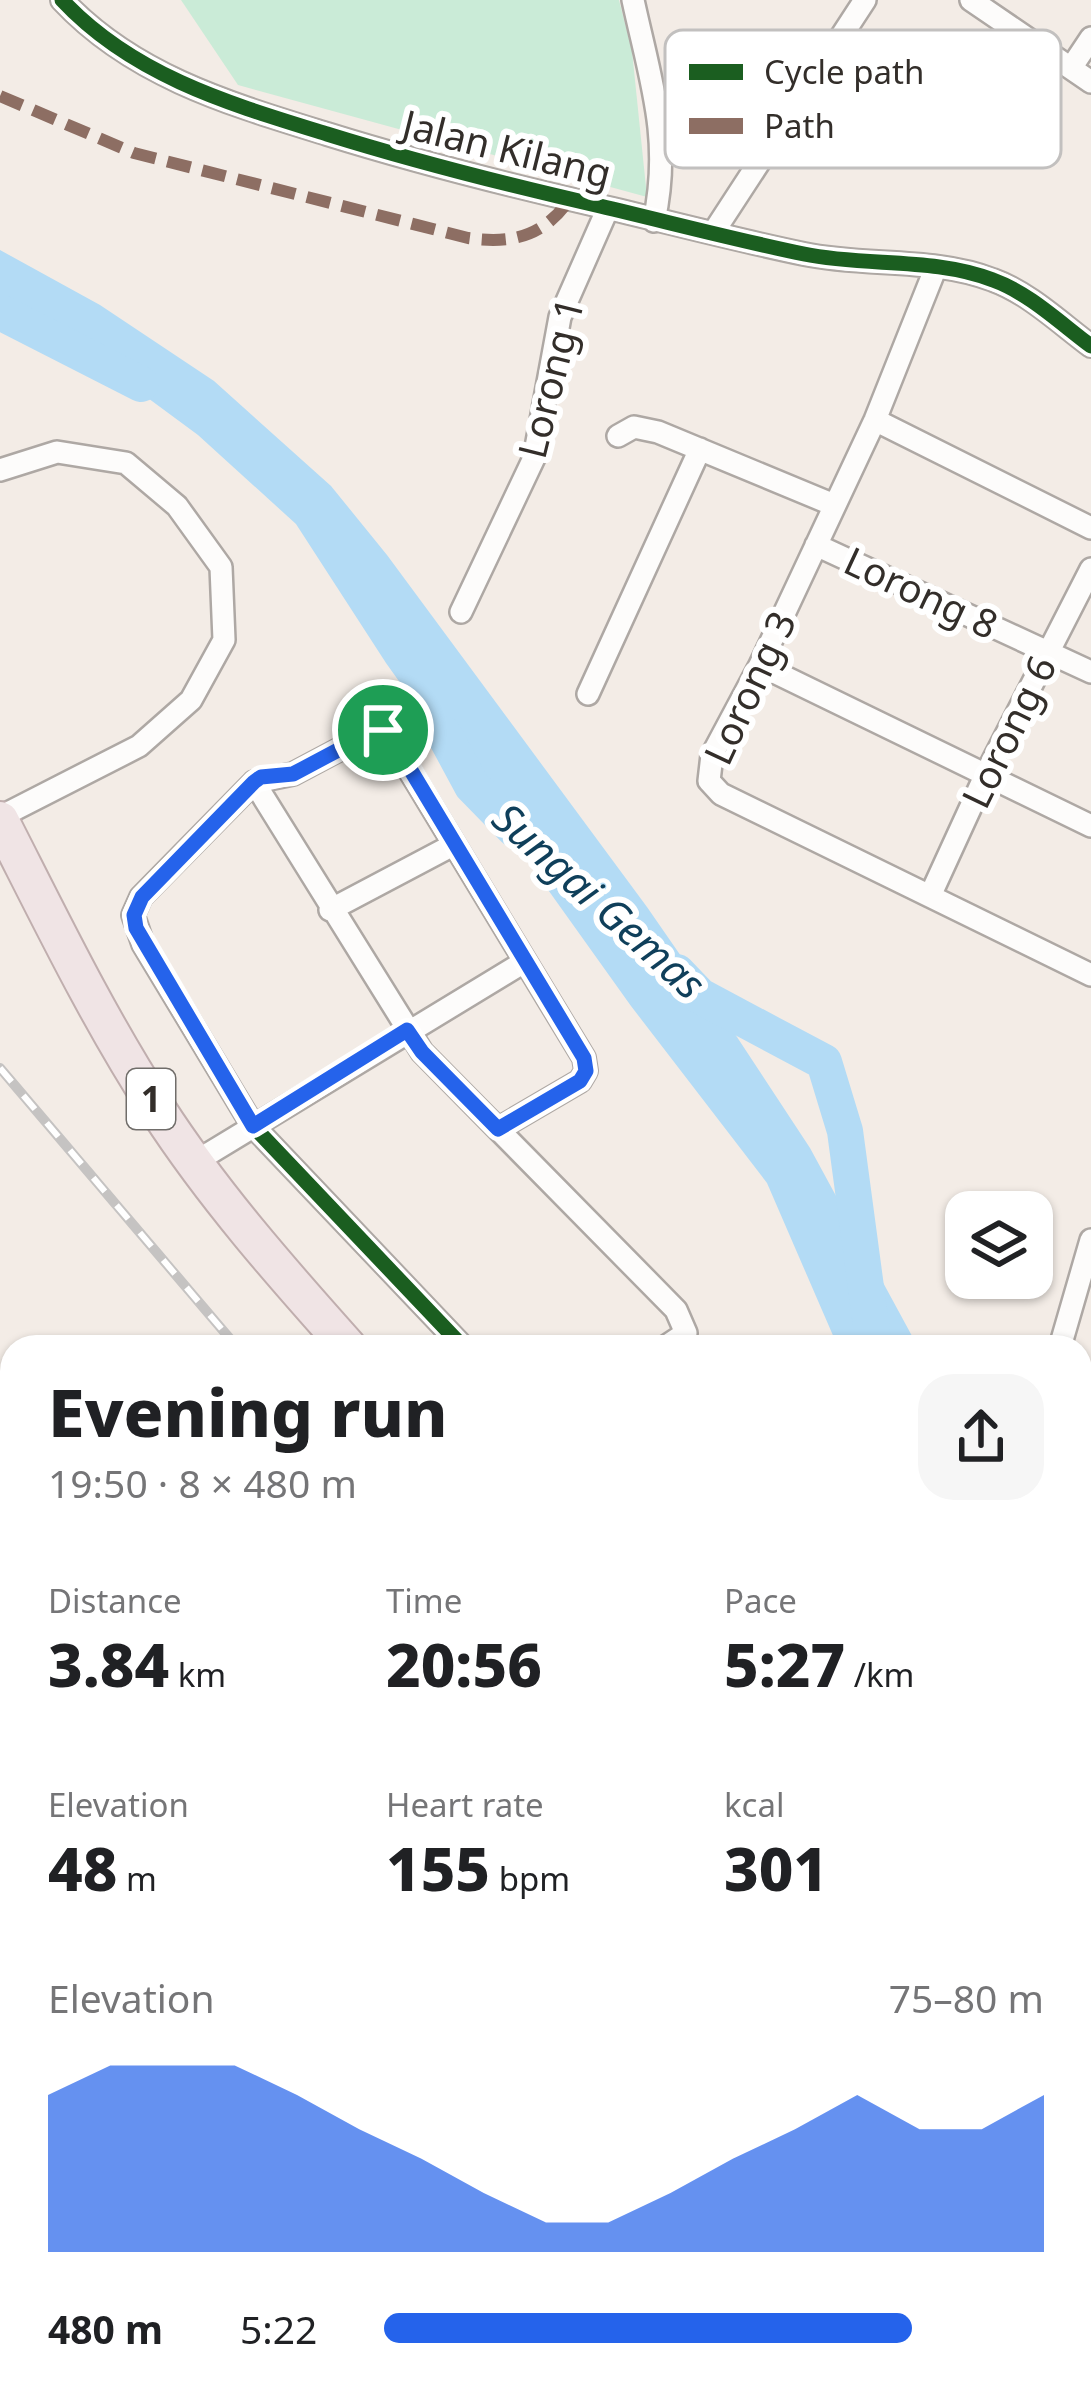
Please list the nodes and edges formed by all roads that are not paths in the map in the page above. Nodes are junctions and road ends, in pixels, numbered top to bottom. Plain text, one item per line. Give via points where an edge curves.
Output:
1 (62, 0) edge
2 (633, 0) edge
3 (866, 0) edge
4 (971, 0) edge
5 (846, 30) edge
6 (1015, 30) edge
7 (1091, 38) edge
8 (1061, 61) edge
9 (1071, 68) junction
10 (1091, 82) edge
11 (756, 168) edge
12 (608, 208) junction
13 (654, 221) junction
14 (713, 233) junction
15 (936, 267) junction
16 (1091, 346) edge
17 (875, 420) junction
18 (618, 436) dead end
19 (700, 449) junction
20 (0, 470) edge
21 (834, 506) junction
22 (1091, 528) edge
23 (816, 545) junction
24 (1091, 568) edge
25 (461, 612) dead end
26 (1048, 652) junction
27 (760, 665) junction
28 (1091, 672) edge
29 (588, 694) dead end
30 (985, 776) junction
31 (254, 782) junction
32 (0, 818) edge
33 (1091, 826) edge
34 (453, 845) junction
35 (930, 896) junction
36 (330, 910) junction
37 (524, 962) junction
38 (1091, 975) edge
39 (407, 1030) junction
40 (253, 1126) junction
41 (498, 1129) junction
42 (196, 1162) junction
43 (1091, 1240) edge
44 (337, 1335) edge
45 (452, 1335) edge
46 (683, 1335) edge
47 (1063, 1335) edge

1 - 12 street, Jalan Kilang via 131,58 198,91 396,156
2 - 13 street via 661,132
3 - 5 street
4 - 6 street
7 - 9 street
8 - 9 street
9 - 10 street
11 - 14 street
12 - 13 street, Jalan Kilang
12 - 25 street, Lorong 1 via 560,317 534,458
13 - 14 street, Jalan Kilang
14 - 15 street, Jalan Kilang via 827,259
15 - 16 street, Jalan Kilang via 1013,289
15 - 17 street, Lorong 3
17 - 21 street, Lorong 3
17 - 22 street
18 - 19 street via 642,428
19 - 21 street
19 - 29 street
20 - 32 street via 57,452 126,464 177,506 221,568 224,640 191,700 139,746
21 - 23 street, Lorong 3
23 - 26 street, Lorong 8
23 - 27 street, Lorong 3
24 - 26 street, Lorong 6
26 - 28 street, Lorong 8
26 - 30 street, Lorong 6
27 - 30 street
27 - 35 street, Lorong 3 via 709,763 714,788
30 - 33 street
30 - 35 street, Lorong 6
31 - 34 street via 293,774 383,730
31 - 36 street
31 - 40 street via 142,897 134,915 142,944
32 - 42 highway, 1 via 104,1019
34 - 36 street
34 - 37 street
35 - 38 street, Lorong 3
36 - 39 street
37 - 39 street
37 - 41 street via 586,1071
39 - 40 street
39 - 41 street
40 - 42 street
40 - 45 street
41 - 46 street via 676,1310
42 - 44 highway, 1
43 - 47 street

